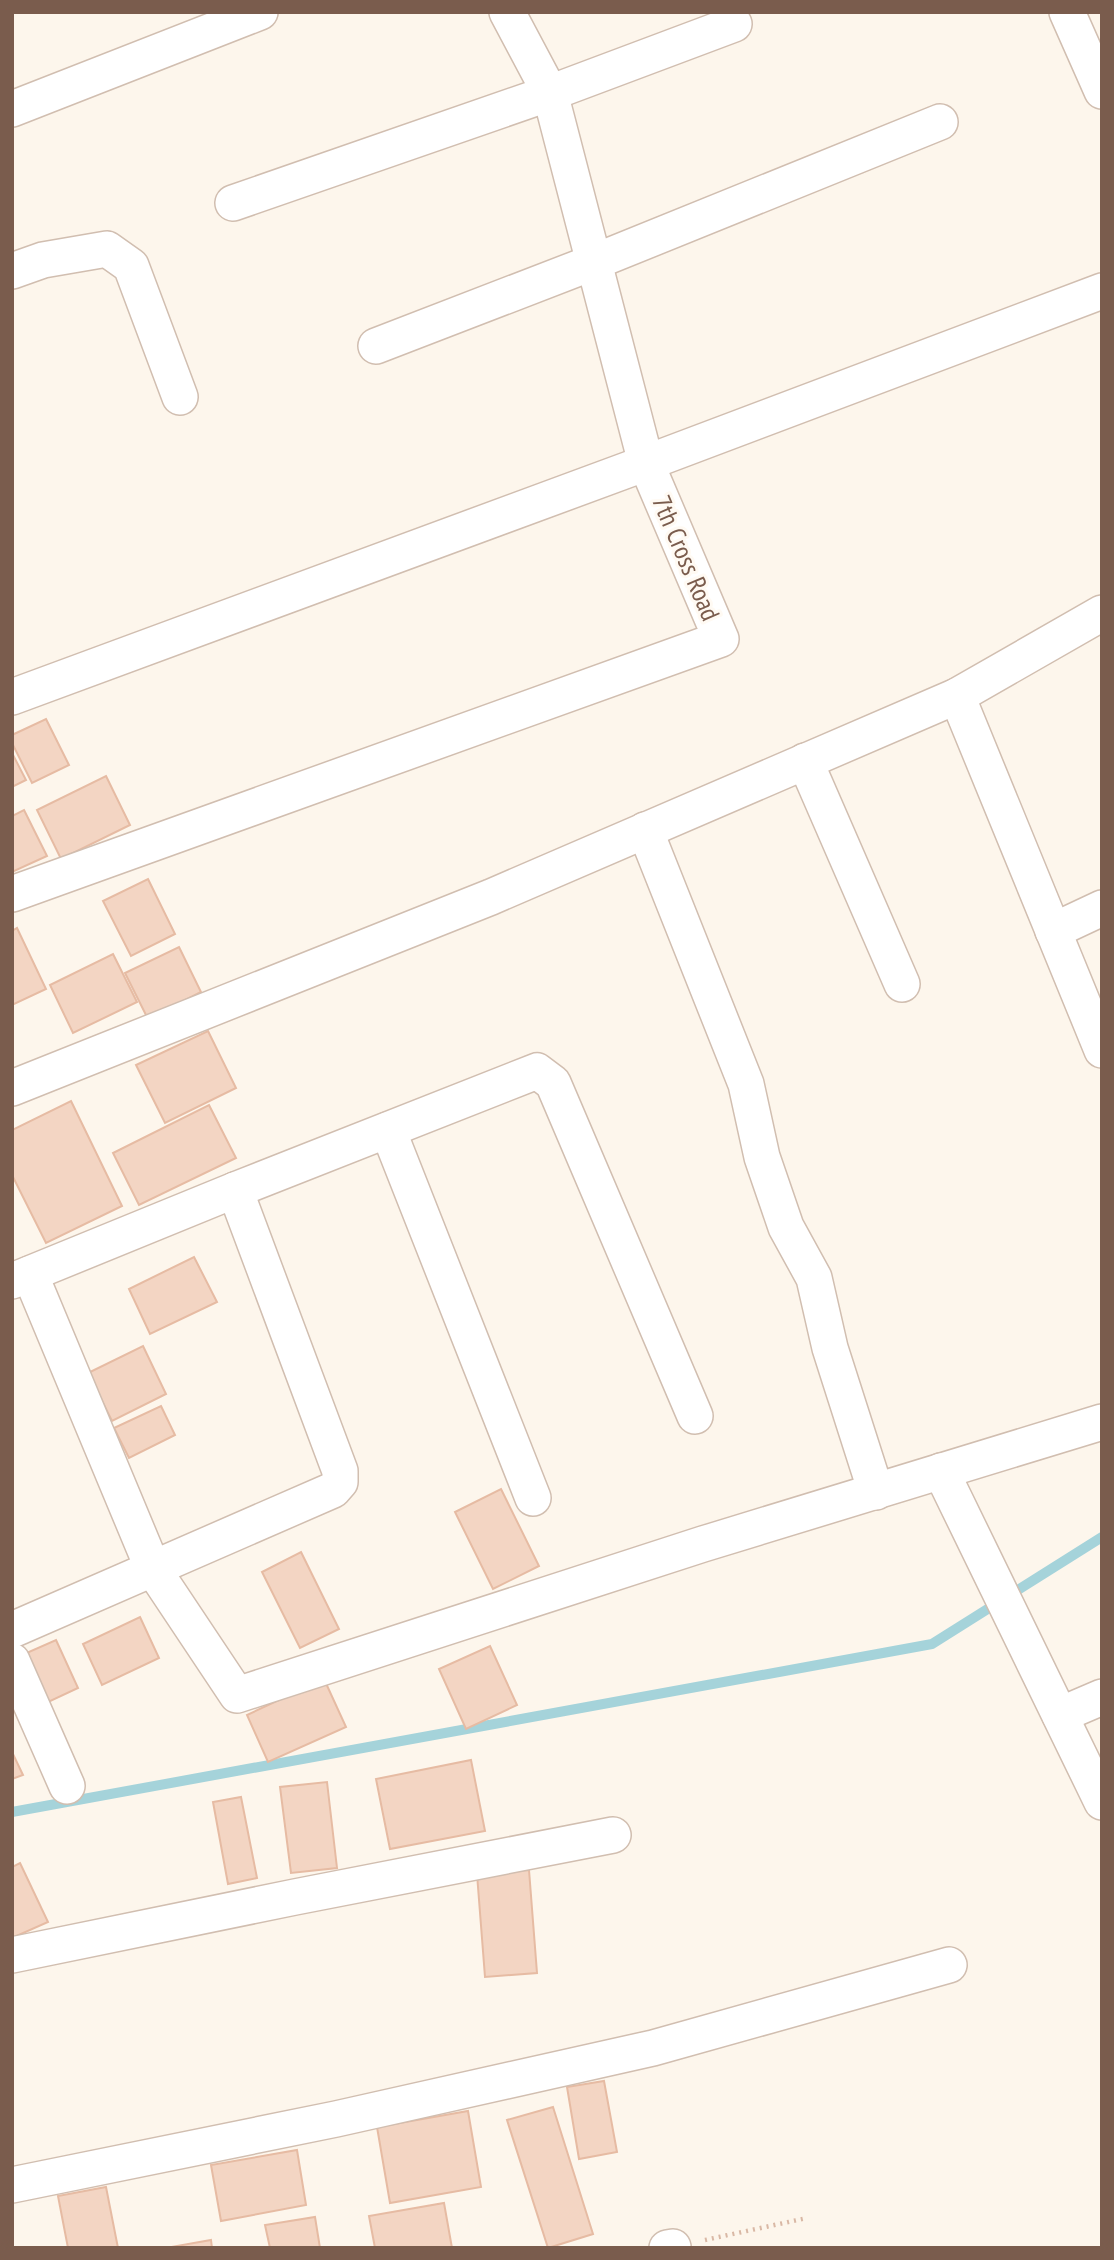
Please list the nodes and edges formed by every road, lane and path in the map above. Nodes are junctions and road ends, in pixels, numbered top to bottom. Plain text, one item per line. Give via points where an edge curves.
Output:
1 (260, 12) edge
2 (507, 12) edge
3 (1066, 12) edge
4 (734, 23) dead end
5 (1102, 91) edge
6 (550, 93) junction
7 (18, 107) edge
8 (940, 122) dead end
9 (233, 203) dead end
10 (594, 262) junction
11 (12, 271) edge
12 (1102, 291) edge
13 (376, 346) dead end
14 (180, 397) dead end
15 (646, 463) junction
16 (1102, 613) edge
17 (957, 696) junction
18 (12, 697) edge
19 (806, 761) junction
20 (645, 831) junction
21 (12, 894) edge
22 (1102, 908) edge
23 (1053, 931) junction
24 (902, 984) dead end
25 (1102, 1050) edge
26 (12, 1088) edge
27 (388, 1130) junction
28 (234, 1190) junction
29 (21, 1277) edge
30 (695, 1416) dead end
31 (1102, 1422) edge
32 (942, 1471) junction
33 (876, 1492) junction
34 (533, 1498) dead end
35 (153, 1569) junction
36 (12, 1630) edge
37 (12, 1661) edge
38 (1102, 1697) edge
39 (1060, 1715) junction
40 (67, 1786) dead end
41 (1102, 1802) edge
42 (614, 1835) dead end
43 (12, 1955) edge
44 (949, 1965) dead end
45 (12, 2185) edge
46 (807, 2218) dead end
47 (670, 2247) edge

1 - 7 street
2 - 6 street, 7th Cross Road
3 - 5 street
4 - 6 street
6 - 9 street
6 - 10 street, 7th Cross Road
8 - 10 street
10 - 13 street
10 - 15 street, 7th Cross Road
11 - 14 street via 43,260 107,249 131,266
12 - 15 street
15 - 18 street
15 - 21 street, 7th Cross Road via 720,639
16 - 17 street
17 - 19 street
17 - 23 street
19 - 20 street
19 - 24 street
20 - 26 street
20 - 33 street via 746,1084 762,1157 786,1227 814,1278 830,1348
22 - 23 street
23 - 25 street
27 - 28 street
27 - 30 street via 537,1071 553,1083
27 - 34 street
28 - 29 street
28 - 35 street via 340,1471 340,1482 333,1490
29 - 35 street
31 - 32 street
32 - 33 street
32 - 39 street
33 - 35 street via 237,1695
35 - 36 street
37 - 40 street
38 - 39 street
39 - 41 street
42 - 43 street
44 - 45 street via 653,2048
46 - 47 path

